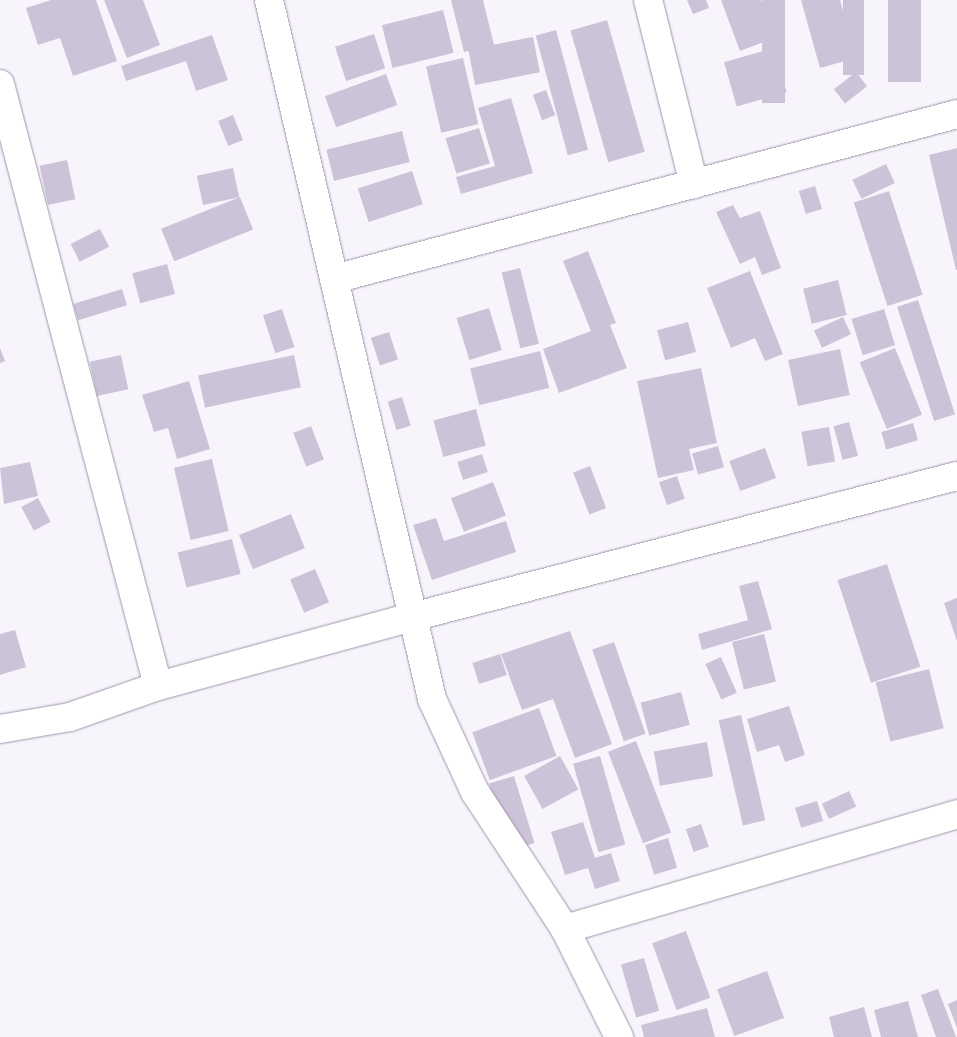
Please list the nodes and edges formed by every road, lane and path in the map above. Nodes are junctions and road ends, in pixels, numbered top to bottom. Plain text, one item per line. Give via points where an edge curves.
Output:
1 (269, 0) edge
2 (648, 0) edge
3 (0, 84) edge
4 (957, 114) edge
5 (694, 184) junction
6 (334, 279) junction
7 (957, 476) edge
8 (412, 617) junction
9 (158, 686) junction
10 (0, 729) edge
11 (957, 814) edge
12 (565, 929) junction
13 (619, 1037) edge

1 - 6 street
2 - 5 street
3 - 9 street
4 - 5 street
5 - 6 street
6 - 8 street
7 - 8 street
8 - 9 street
8 - 12 street via 432,699 448,740 475,792
9 - 10 street via 70,717
11 - 12 street
12 - 13 street

